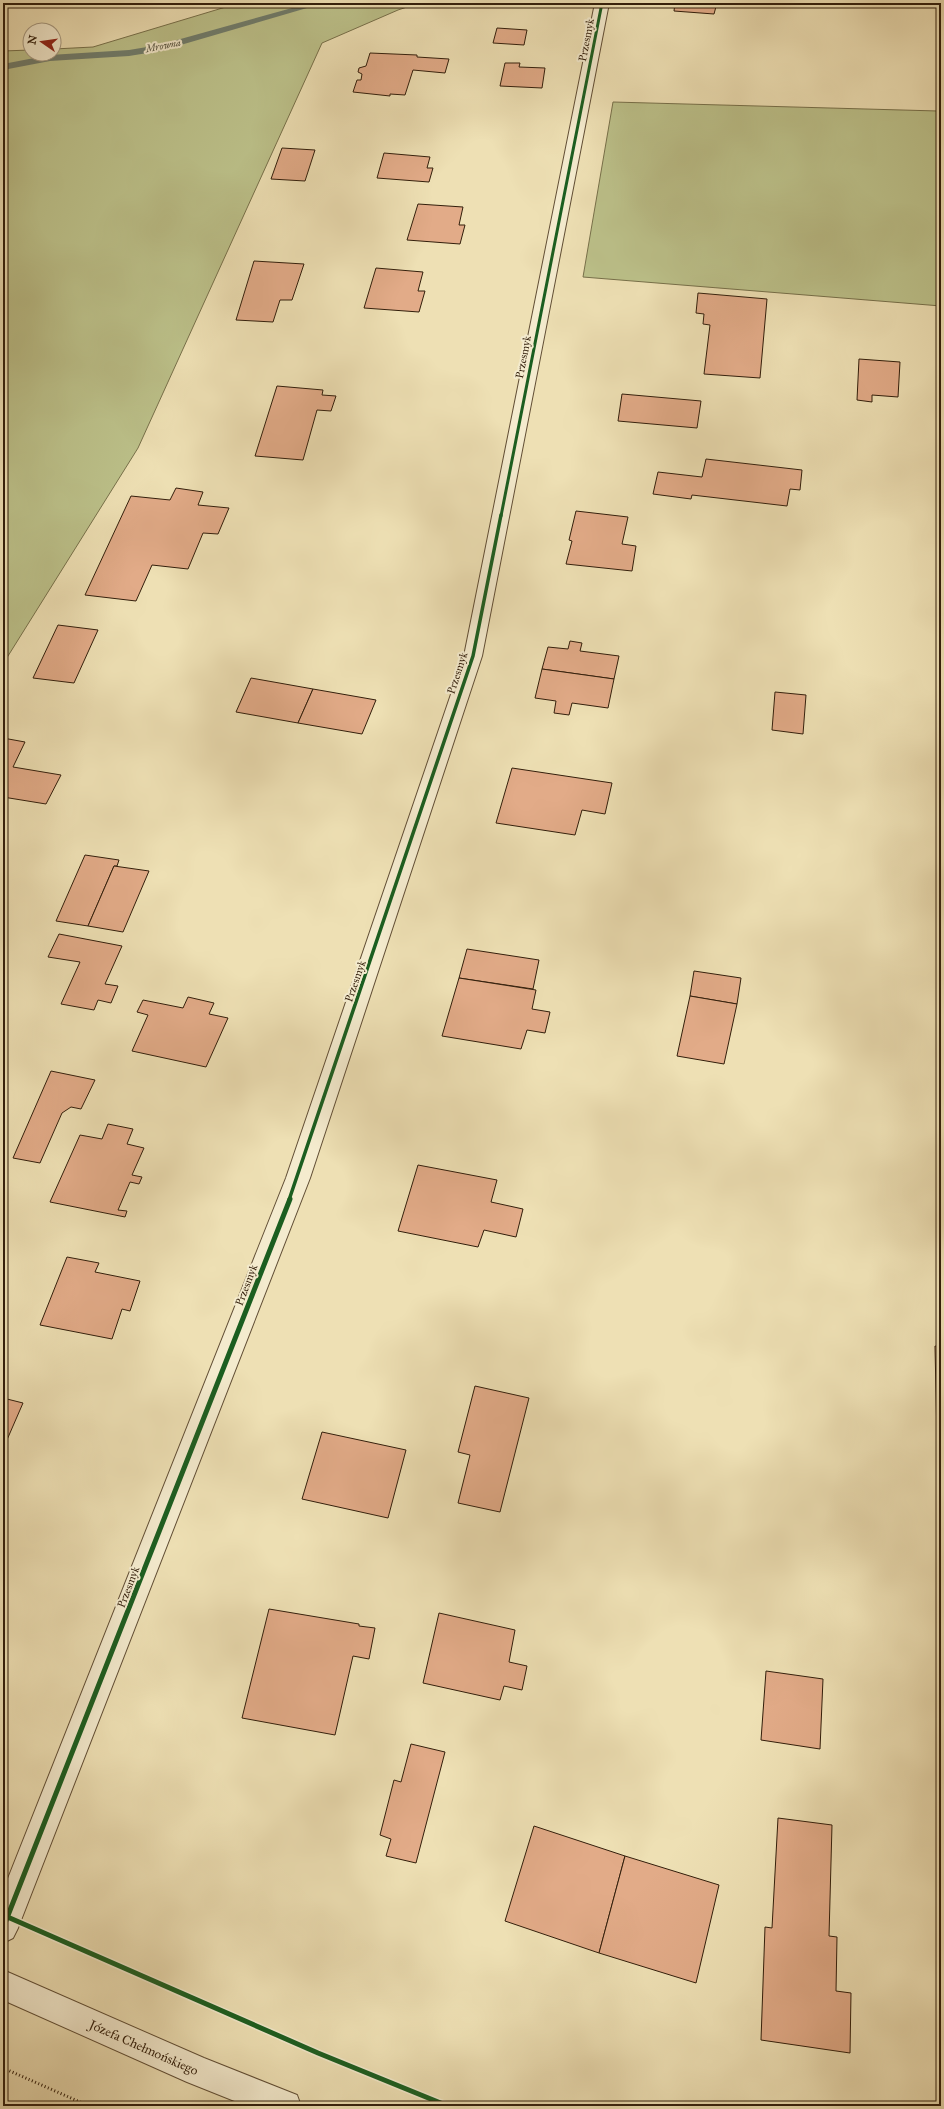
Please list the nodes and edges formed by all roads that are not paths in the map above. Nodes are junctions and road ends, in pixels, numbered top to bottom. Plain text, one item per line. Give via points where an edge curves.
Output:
1 (602, 3) edge
2 (3, 1928) edge
3 (3, 1985) edge
4 (286, 2106) edge

1 - 2 street, Przesmyk via 473,656 298,1178
3 - 4 street, Józefa Chełmońskiego via 198,2071

